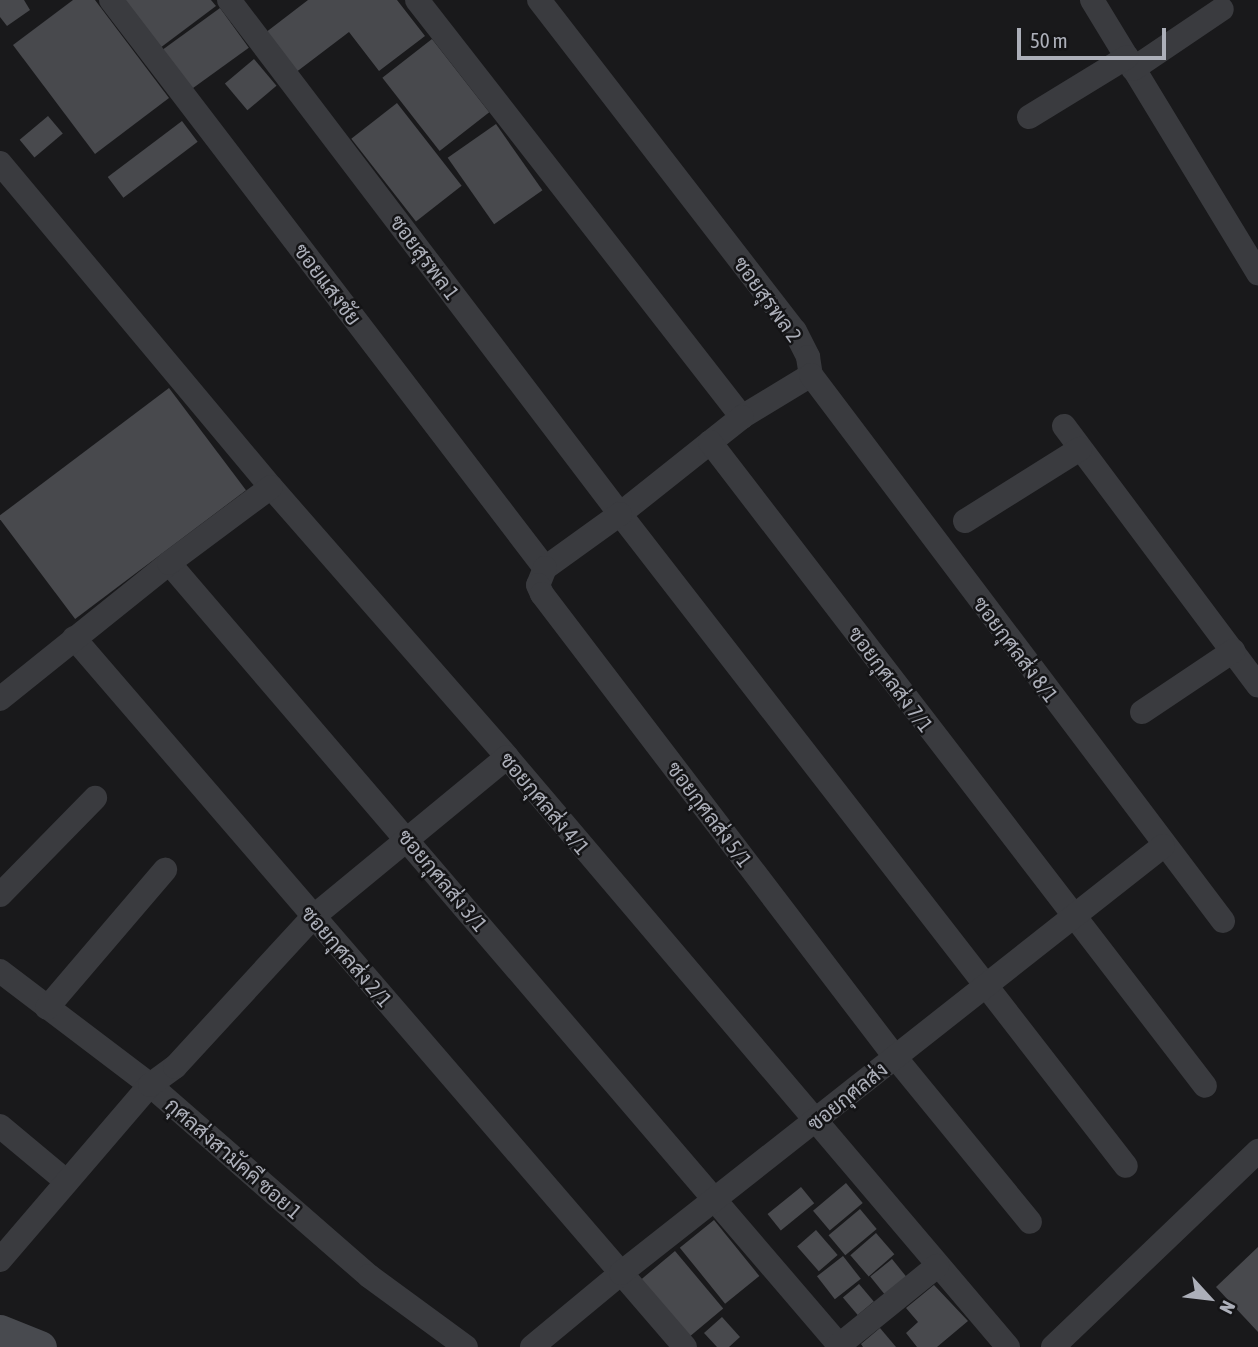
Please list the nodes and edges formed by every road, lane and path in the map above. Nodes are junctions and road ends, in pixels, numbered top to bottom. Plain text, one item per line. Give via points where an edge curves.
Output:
1 (111, 0) edge
2 (229, 0) edge
3 (417, 0) edge
4 (539, 0) edge
5 (1092, 0) edge
6 (1222, 9) dead end
7 (1130, 63) junction
8 (1030, 117) dead end
9 (0, 163) edge
10 (1258, 273) edge
11 (811, 375) junction
12 (742, 417) junction
13 (1064, 426) dead end
14 (710, 442) junction
15 (1080, 449) junction
16 (271, 487) junction
17 (621, 514) junction
18 (965, 520) dead end
19 (169, 563) junction
20 (545, 568) junction
21 (74, 638) junction
22 (1233, 651) junction
23 (1258, 684) edge
24 (0, 699) edge
25 (1142, 712) dead end
26 (507, 757) junction
27 (95, 799) dead end
28 (407, 838) junction
29 (1163, 846) junction
30 (165, 870) dead end
31 (0, 895) edge
32 (1073, 916) junction
33 (313, 917) junction
34 (1223, 921) dead end
35 (0, 971) edge
36 (985, 986) junction
37 (47, 1008) junction
38 (895, 1057) junction
39 (150, 1085) junction
40 (1205, 1086) dead end
41 (814, 1123) junction
42 (0, 1126) edge
43 (1258, 1151) edge
44 (1126, 1166) dead end
45 (67, 1182) junction
46 (713, 1199) junction
47 (1030, 1223) dead end
48 (0, 1260) edge
49 (937, 1266) junction
50 (621, 1273) junction
51 (0, 1331) edge
52 (838, 1346) edge
53 (40, 1347) edge
54 (466, 1347) edge
55 (533, 1347) edge
56 (685, 1347) edge
57 (1008, 1347) edge
58 (1053, 1347) edge

1 - 20 street, ซอยแสงชัย
2 - 17 street, ซอยสุรพล 1
3 - 12 street
4 - 11 street, ซอยสุรพล 2 via 795,331
5 - 7 street
6 - 7 street
7 - 8 street
7 - 10 street
9 - 16 street, ซอยกุศลส่ง 4/1
11 - 12 street
11 - 29 street, ซอยกุศลส่ง 8/1
12 - 14 street
13 - 15 street
14 - 17 street
14 - 32 street, ซอยกุศลส่ง 7/1
15 - 18 street
15 - 22 street
16 - 19 street
16 - 26 street, ซอยกุศลส่ง 4/1
17 - 20 street
17 - 36 street, ซอยสุรพล 1
19 - 21 street
19 - 28 street, ซอยกุศลส่ง 3/1
20 - 38 street, ซอยกุศลส่ง 5/1 via 539,577 542,594
21 - 24 street
21 - 33 street, ซอยกุศลส่ง 2/1
22 - 23 street
22 - 25 street
26 - 28 street
26 - 41 street, ซอยกุศลส่ง 4/1
27 - 31 street
28 - 33 street
28 - 46 street, ซอยกุศลส่ง 3/1
29 - 32 street, ซอยกุศลส่ง
29 - 34 street, ซอยกุศลส่ง 8/1
30 - 37 street
32 - 36 street, ซอยกุศลส่ง
32 - 40 street, ซอยกุศลส่ง 7/1
33 - 39 street via 175,1067
33 - 50 street, ซอยกุศลส่ง 2/1
35 - 37 street, กุศลส่งสามัคคี ซอย 1
36 - 38 street, ซอยกุศลส่ง
36 - 44 street, ซอยสุรพล 1
37 - 39 street, กุศลส่งสามัคคี ซอย 1
38 - 41 street, ซอยกุศลส่ง
38 - 47 street, ซอยกุศลส่ง 5/1
39 - 45 street
39 - 54 street, กุศลส่งสามัคคี ซอย 1 via 369,1276
41 - 46 street, ซอยกุศลส่ง
41 - 49 street, ซอยกุศลส่ง 4/1
42 - 45 street
43 - 58 street
45 - 48 street
46 - 50 street, ซอยกุศลส่ง
46 - 52 street, ซอยกุศลส่ง 3/1
49 - 52 street
49 - 57 street, ซอยกุศลส่ง 4/1
50 - 55 street, ซอยกุศลส่ง
50 - 56 street, ซอยกุศลส่ง 2/1
51 - 53 main road

